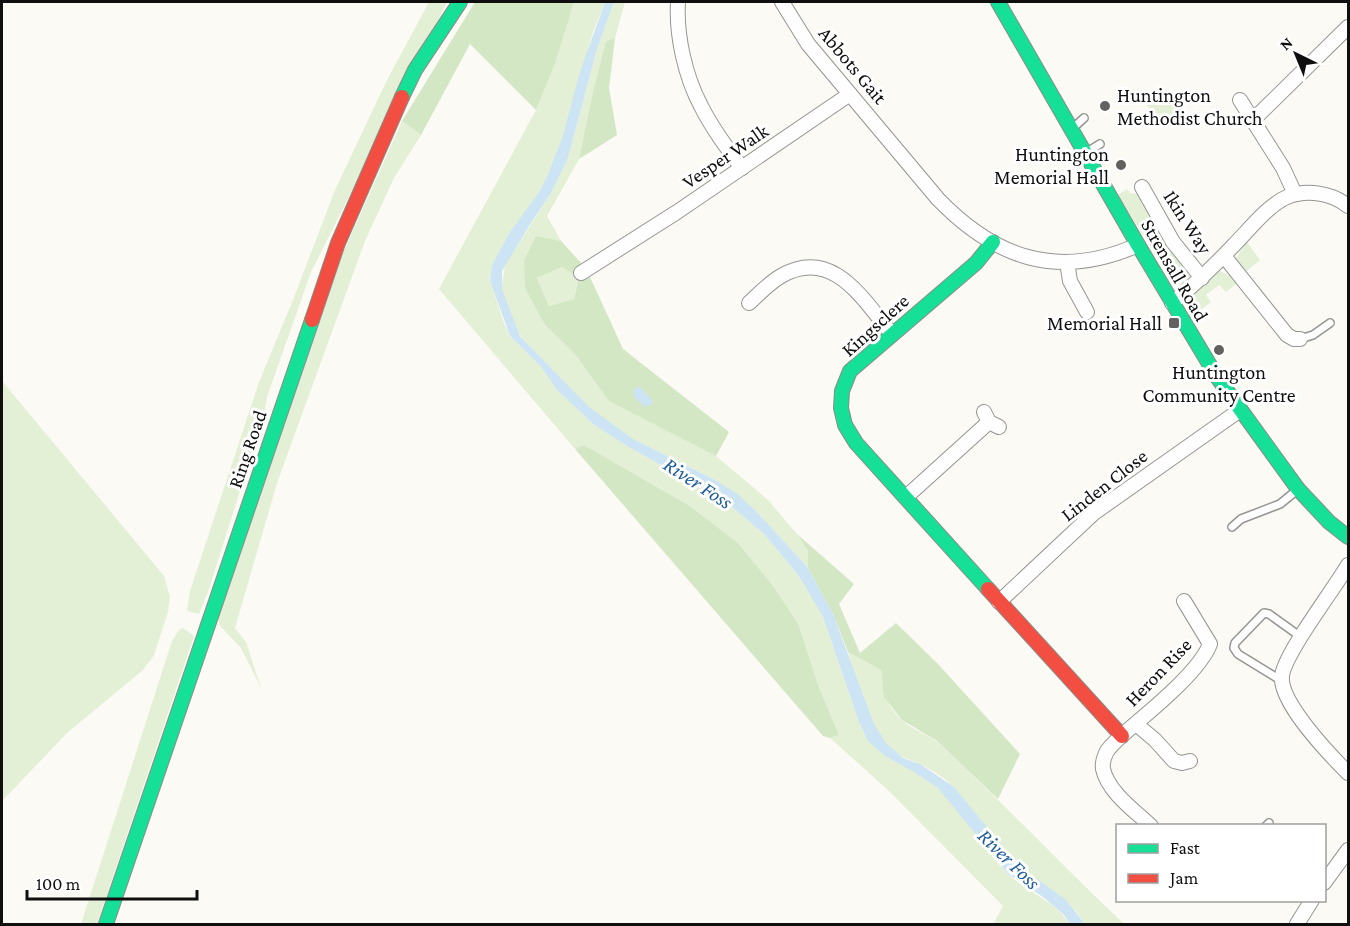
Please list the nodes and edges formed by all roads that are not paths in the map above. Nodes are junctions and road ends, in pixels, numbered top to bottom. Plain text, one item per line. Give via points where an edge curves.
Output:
1 (460, 2) edge
2 (678, 2) edge
3 (782, 2) edge
4 (998, 2) edge
5 (1348, 27) edge
6 (850, 94) junction
7 (1240, 100) dead end
8 (1084, 118) dead end
9 (1253, 120) junction
10 (1071, 130) junction
11 (1100, 144) dead end
12 (1085, 153) junction
13 (742, 168) junction
14 (1142, 186) dead end
15 (1295, 194) junction
16 (1347, 201) edge
17 (612, 237) dead end
18 (993, 242) junction
19 (1138, 244) junction
20 (620, 249) junction
21 (1224, 256) junction
22 (1067, 262) junction
23 (581, 273) dead end
24 (1202, 278) junction
25 (749, 303) dead end
26 (1172, 303) junction
27 (1088, 315) dead end
28 (1330, 323) dead end
29 (892, 334) junction
30 (1300, 339) joint
31 (1240, 410) junction
32 (991, 420) dead end
33 (1298, 489) junction
34 (906, 497) junction
35 (1232, 527) dead end
36 (1348, 537) edge
37 (1348, 565) edge
38 (1184, 601) dead end
39 (999, 602) junction
40 (1301, 637) junction
41 (1282, 681) junction
42 (1136, 724) junction
43 (1122, 736) junction
44 (1190, 761) dead end
45 (1348, 773) edge
46 (1150, 824) edge
47 (1348, 850) edge
48 (1326, 880) edge
49 (1311, 902) edge
50 (106, 924) edge
51 (1297, 924) edge

1 - 50 main road, Ring Road via 415,70 338,243
2 - 13 street via 680,34 693,87 709,121
3 - 6 street, Abbots Gait via 808,44
4 - 10 main road, Strensall Road
5 - 9 street
6 - 13 street, Vesper Walk
6 - 18 street, Abbots Gait via 950,210
7 - 9 street
8 - 10 lane
9 - 15 street
10 - 12 main road, Strensall Road
11 - 12 lane
12 - 19 main road, Strensall Road
13 - 20 street, Vesper Walk
14 - 24 street, Ikin Way via 1173,242
15 - 16 street via 1321,193
15 - 21 street via 1276,203
17 - 20 street
18 - 22 street, Abbots Gait via 1029,258
18 - 29 main road, Kingsclere via 976,263
19 - 22 street, Abbots Gait via 1100,259
19 - 26 main road, Strensall Road
20 - 23 street, Vesper Walk
21 - 24 street
21 - 30 street via 1287,335
22 - 27 street via 1070,281
24 - 26 street
25 - 29 street via 792,271 825,269 848,282
26 - 31 main road, Strensall Road
28 - 30 lane
29 - 34 main road, Kingsclere via 850,371 840,405 845,428
31 - 33 main road, Strensall Road
31 - 39 street, Linden Close via 1100,508
32 - 34 street
33 - 35 lane via 1280,504 1241,519
33 - 36 main road, Strensall Road
34 - 39 main road, Kingsclere
37 - 40 street
38 - 42 street, Heron Rise via 1210,645 1206,654
39 - 43 main road
40 - 41 street via 1284,666
40 - 41 lane via 1264,613 1235,643 1238,654
41 - 45 street via 1296,711
42 - 43 street, Heron Rise
42 - 44 street via 1174,761
43 - 46 street, Heron Rise via 1107,751 1103,769 1117,793
47 - 48 street
49 - 51 street

